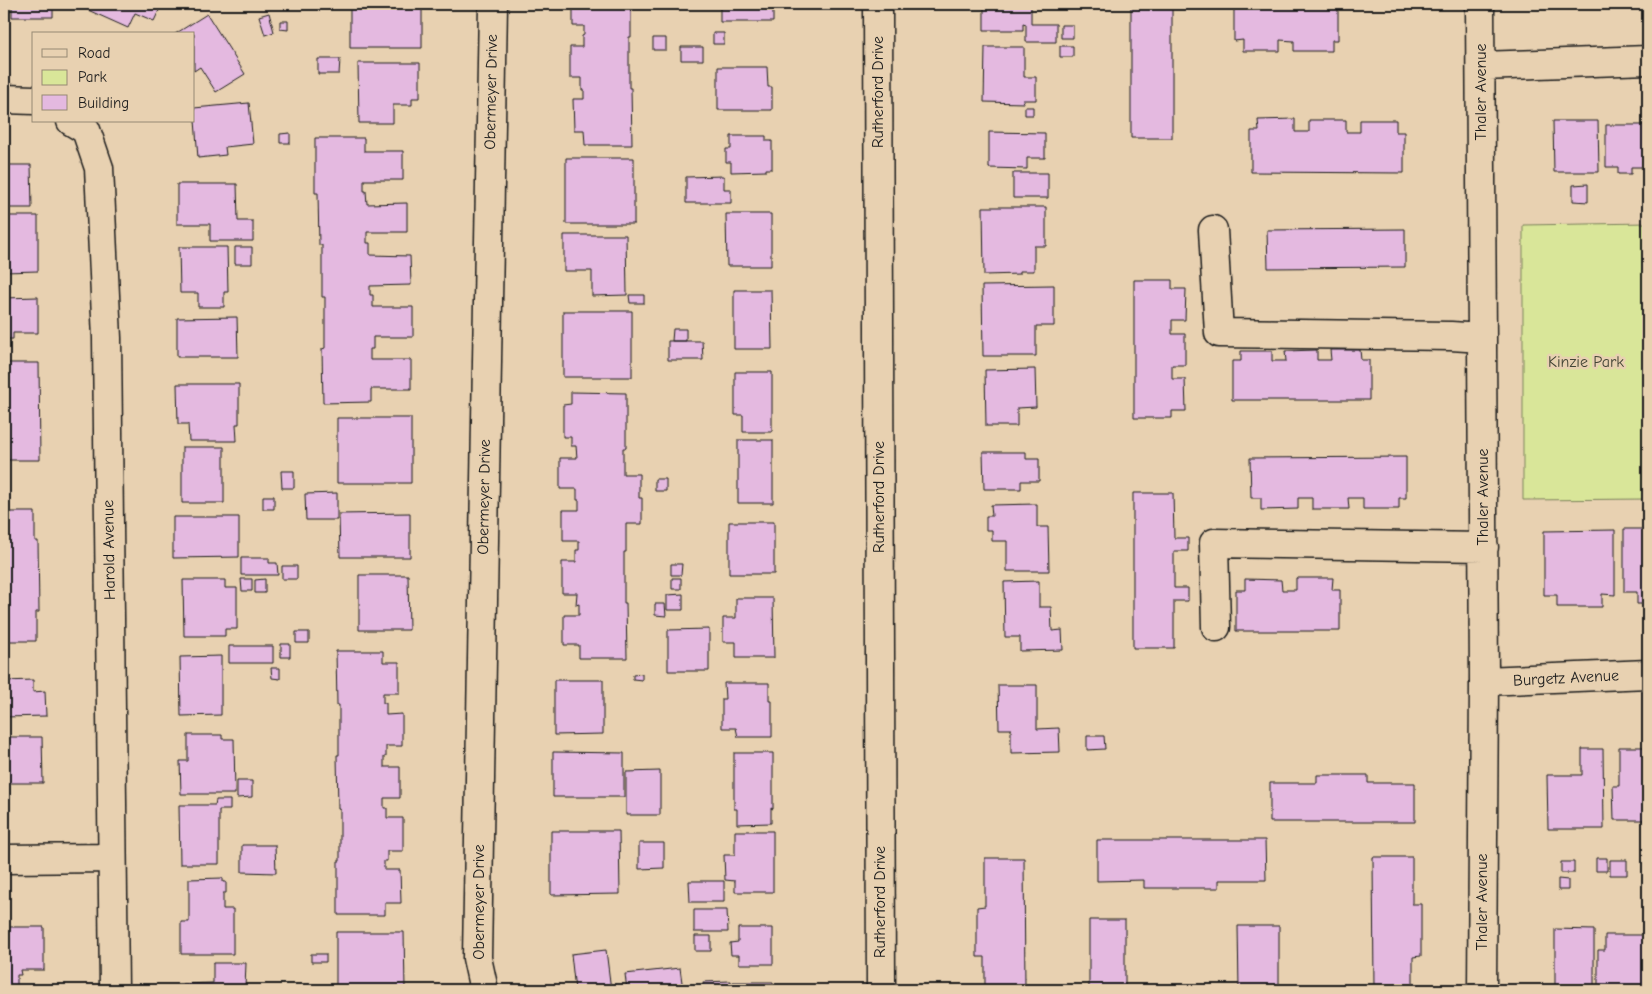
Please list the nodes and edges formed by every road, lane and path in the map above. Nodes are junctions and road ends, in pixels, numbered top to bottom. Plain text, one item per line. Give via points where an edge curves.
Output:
1 (493, 4) edge
2 (878, 4) edge
3 (1480, 4) edge
4 (1648, 60) edge
5 (1481, 66) junction
6 (4, 100) edge
7 (32, 100) edge
8 (73, 122) edge
9 (1213, 230) dead end
10 (1482, 338) junction
11 (1484, 547) junction
12 (1216, 627) dead end
13 (1648, 674) edge
14 (1484, 681) junction
15 (112, 858) junction
16 (4, 859) edge
17 (114, 990) edge
18 (484, 990) edge
19 (881, 990) edge
20 (1482, 990) edge

1 - 18 street, Obermeyer Drive via 477,958
2 - 19 street, Rutherford Drive
3 - 5 street, Thaler Avenue
4 - 5 street
5 - 10 street, Thaler Avenue
6 - 7 street
8 - 15 street, Harold Avenue via 86,130 99,168 107,338
9 - 10 street via 1218,333
10 - 11 street, Thaler Avenue
11 - 12 street via 1214,543
11 - 14 street, Thaler Avenue
13 - 14 street, Burgetz Avenue
14 - 20 street, Thaler Avenue
15 - 16 street
15 - 17 street, Harold Avenue

